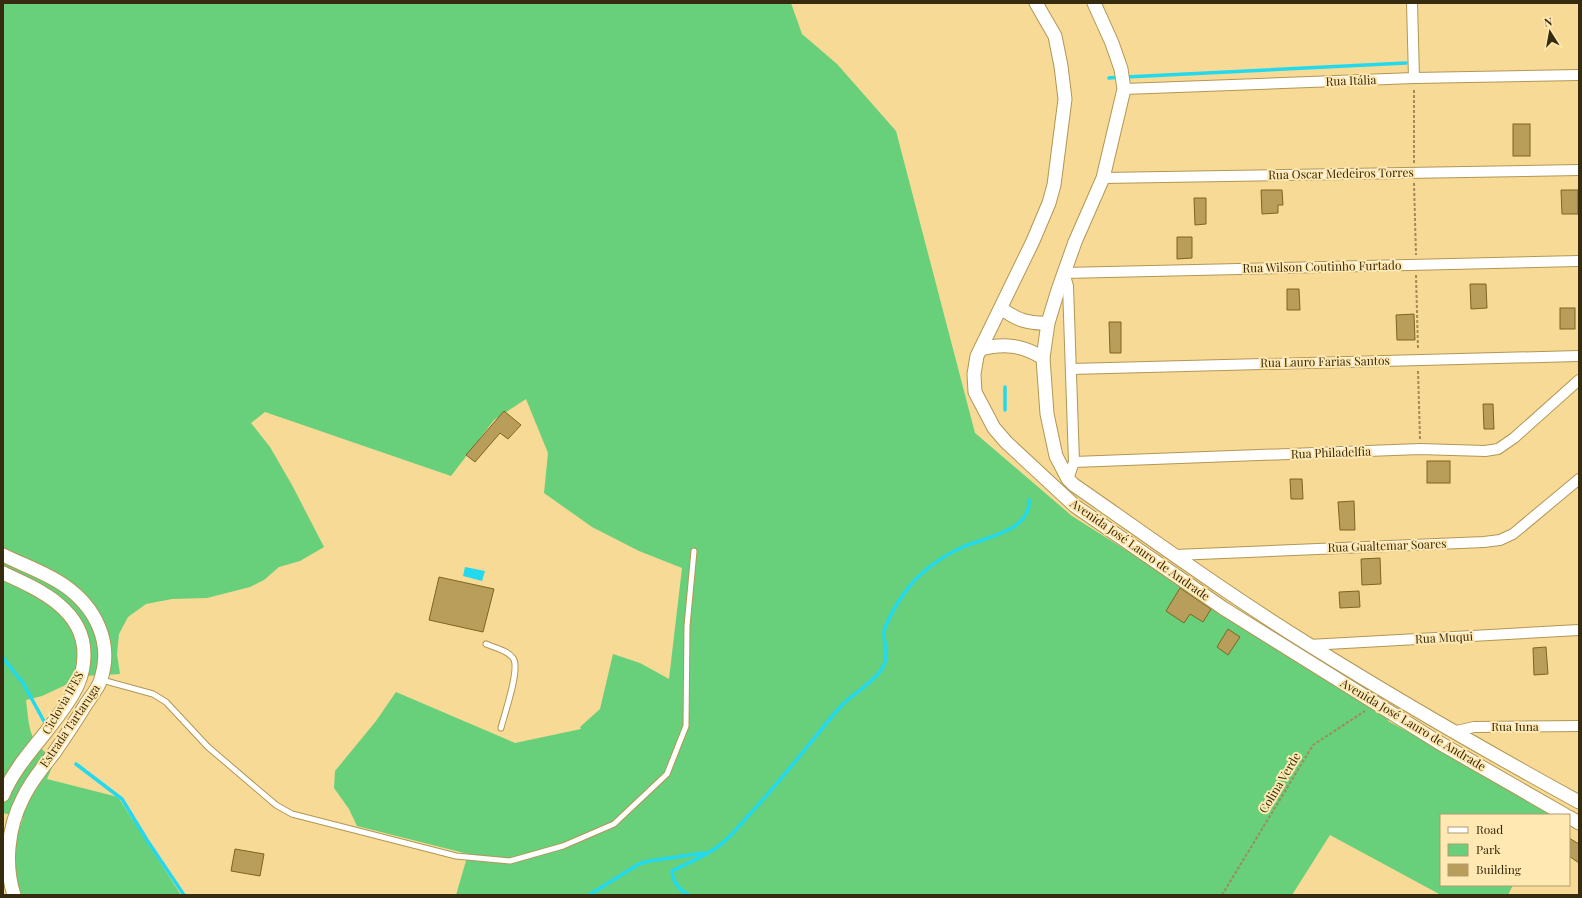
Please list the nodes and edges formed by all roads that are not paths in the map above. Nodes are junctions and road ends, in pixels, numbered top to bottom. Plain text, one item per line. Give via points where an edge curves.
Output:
1 (1036, 3) edge
2 (1094, 3) edge
3 (1412, 3) edge
4 (1579, 76) edge
5 (1414, 78) junction
6 (1124, 86) junction
7 (1579, 170) edge
8 (1103, 178) junction
9 (1579, 261) edge
10 (1064, 273) junction
11 (1001, 308) junction
12 (1048, 323) junction
13 (981, 349) junction
14 (1579, 356) edge
15 (1043, 358) junction
16 (1071, 369) junction
17 (1579, 380) edge
18 (1074, 462) junction
19 (1068, 479) junction
20 (1579, 479) edge
21 (694, 551) dead end
22 (3, 555) edge
23 (1175, 555) junction
24 (3, 573) edge
25 (1579, 630) edge
26 (486, 644) dead end
27 (1309, 645) junction
28 (101, 680) junction
29 (1579, 726) edge
30 (501, 728) dead end
31 (1452, 732) junction
32 (3, 795) edge
33 (1579, 802) edge
34 (1563, 814) edge
35 (1570, 818) edge
36 (1579, 823) edge
37 (14, 895) edge

1 - 11 street, Avenida José Lauro de Andrade via 1055,36 1061,66 1065,99 1061,134 1050,203
2 - 6 street via 1112,43
3 - 5 street
4 - 5 street, Rua Itália
5 - 6 street, Rua Itália
6 - 8 street, Avenida José Lauro de Andrade
7 - 8 street, Rua Oscar Medeiros Torres
8 - 10 street, Avenida José Lauro de Andrade
9 - 10 street, Rua Wilson Coutinho Furtado
10 - 12 street, Avenida José Lauro de Andrade
10 - 16 street via 1068,286
11 - 12 street via 1022,322
11 - 13 street, Avenida José Lauro de Andrade
12 - 15 street, Avenida José Lauro de Andrade
13 - 15 street via 997,345 1014,345
13 - 34 street, Avenida José Lauro de Andrade via 974,374 975,392 994,428 1075,506 1223,608 1438,742
14 - 16 street, Rua Lauro Farias Santos
15 - 19 street, Avenida José Lauro de Andrade via 1049,421 1056,456
16 - 18 street
17 - 18 street, Rua Philadelfia via 1514,438 1498,449 1420,449
18 - 19 street
19 - 23 street, Avenida José Lauro de Andrade
20 - 23 street, Rua Gualtemar Soares via 1514,534 1500,540
21 - 28 lane via 687,626 686,726 667,774 614,824 563,846 510,861 456,856 292,814 276,806 208,747 166,702 153,694
22 - 28 street, Estrada Tartaruga via 65,586 83,601 97,619 102,634 105,663
23 - 27 street, Avenida José Lauro de Andrade
24 - 32 street, Estrada Tartaruga via 50,598 68,613 80,631 84,650 84,664 78,684 59,714 17,769
25 - 27 street, Rua Muqui
26 - 30 lane via 505,651 515,659 517,670
27 - 31 street, Avenida José Lauro de Andrade
28 - 37 street, Estrada Tartaruga via 68,734 22,798 9,841 10,881
29 - 31 street, Rua Iuna via 1474,727
31 - 33 street, Avenida José Lauro de Andrade
35 - 36 street

